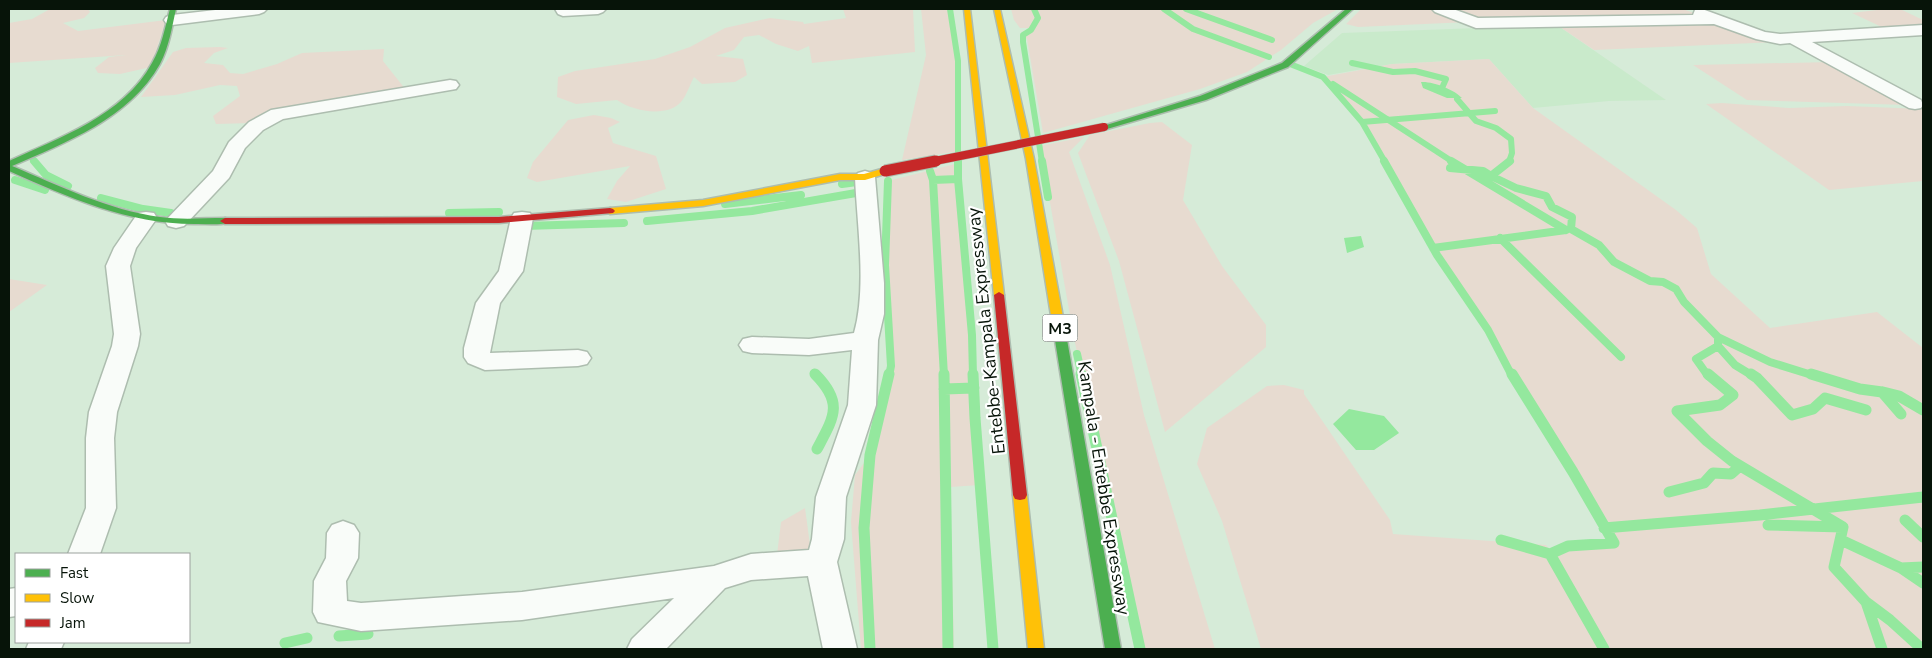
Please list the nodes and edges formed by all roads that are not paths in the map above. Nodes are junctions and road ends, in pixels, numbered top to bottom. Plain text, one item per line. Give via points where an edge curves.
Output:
1 (259, 9) edge
2 (562, 9) edge
3 (598, 9) edge
4 (967, 9) edge
5 (997, 9) edge
6 (1350, 9) edge
7 (1440, 9) edge
8 (1689, 9) edge
9 (172, 15) edge
10 (1715, 19) junction
11 (1923, 30) edge
12 (1794, 39) junction
13 (450, 85) dead end
14 (1915, 104) dead end
15 (9, 164) edge
16 (9, 168) edge
17 (875, 174) junction
18 (146, 218) junction
19 (522, 218) junction
20 (176, 220) junction
21 (866, 340) junction
22 (752, 345) dead end
23 (578, 358) dead end
24 (343, 533) dead end
25 (84, 553) edge
26 (821, 562) junction
27 (714, 579) junction
28 (644, 649) edge
29 (840, 649) edge
30 (1036, 649) edge
31 (1113, 649) edge

1 - 9 street
2 - 3 street
4 - 30 main road, Entebbe-Kampala Expressway
5 - 31 main road, Kampala - Entebbe Expressway / M3 via 1030,159
6 - 17 main road, bridge via 1285,65 1203,98 1104,127
7 - 10 street via 1476,24
8 - 10 street
9 - 15 main road via 160,57 124,103 99,120
10 - 12 street via 1762,36
11 - 12 street
12 - 14 street
13 - 20 street via 278,114 256,126 236,146 222,174
16 - 18 main road via 65,192
17 - 19 main road via 809,182 703,203
17 - 21 street via 872,314
18 - 20 main road
18 - 25 street via 125,248 118,266 127,334 103,412 101,508
19 - 20 main road
19 - 23 street via 511,271 488,303 477,357 486,362
21 - 22 street via 809,347
21 - 26 street via 862,405 831,497 828,539
24 - 27 street via 342,558 330,582 330,612 361,617 522,606
26 - 27 street via 752,567
26 - 29 street
27 - 28 street

